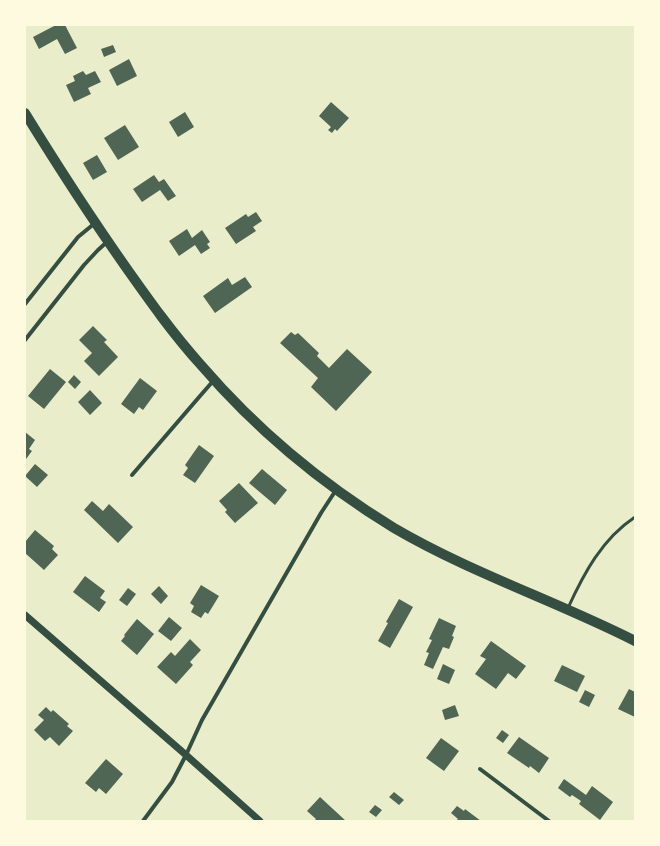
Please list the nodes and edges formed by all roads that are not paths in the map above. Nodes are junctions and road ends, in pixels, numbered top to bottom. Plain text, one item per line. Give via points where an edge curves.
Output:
1 (25, 113) edge
2 (95, 222) junction
3 (108, 242) junction
4 (25, 304) edge
5 (25, 340) edge
6 (214, 380) junction
7 (132, 475) dead end
8 (336, 490) junction
9 (635, 517) edge
10 (568, 609) junction
11 (25, 615) edge
12 (635, 641) edge
13 (186, 755) junction
14 (480, 769) dead end
15 (143, 821) edge
16 (260, 821) edge
17 (549, 821) edge

1 - 2 main road
2 - 3 main road
2 - 4 street via 78,237
3 - 5 street via 84,265
3 - 6 main road via 190,353
6 - 7 street
6 - 8 main road via 277,442
8 - 10 main road via 394,528 433,549
8 - 13 street via 202,720
9 - 10 lane via 620,528 601,549 585,572
10 - 12 main road
11 - 13 street
13 - 15 street via 172,782
13 - 16 street
14 - 17 street

